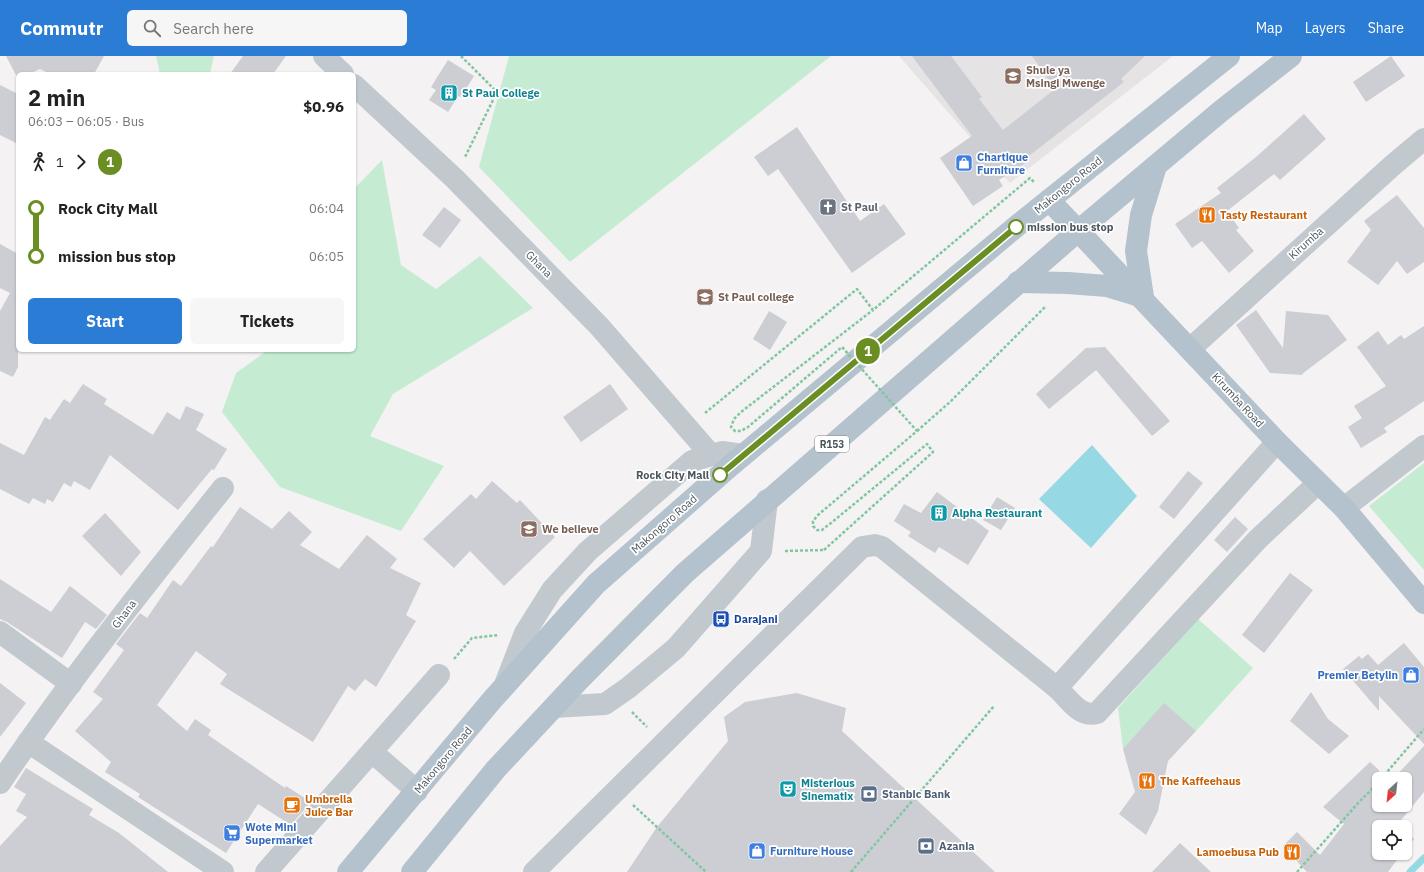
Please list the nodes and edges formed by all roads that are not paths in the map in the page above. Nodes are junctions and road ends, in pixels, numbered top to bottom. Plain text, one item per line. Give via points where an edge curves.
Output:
1 (324, 56) edge
2 (1229, 56) edge
3 (1291, 56) edge
4 (341, 72) edge
5 (356, 86) edge
6 (1424, 139) edge
7 (1156, 166) junction
8 (1049, 200) junction
9 (1078, 231) junction
10 (1018, 282) junction
11 (1143, 298) junction
12 (1190, 349) junction
13 (1277, 442) junction
14 (1424, 446) edge
15 (711, 455) junction
16 (743, 455) junction
17 (1318, 483) junction
18 (223, 488) dead end
19 (767, 500) junction
20 (1344, 508) junction
21 (1424, 603) edge
22 (0, 632) edge
23 (439, 675) road end
24 (71, 684) junction
25 (503, 688) junction
26 (1057, 688) junction
27 (554, 707) junction
28 (28, 742) junction
29 (372, 752) junction
30 (0, 783) edge
31 (417, 791) junction
32 (223, 872) edge
33 (266, 872) edge
34 (348, 872) edge
35 (412, 872) edge
36 (534, 872) edge

1 - 4 street
2 - 8 main road, Makongoro Road
3 - 7 main road, R153 via 1221,110
5 - 15 street, Ghana via 455,179 599,326
6 - 12 street, Kirumba
7 - 9 main road, R153
7 - 11 main road via 1141,215 1136,252
8 - 9 main road, Kirumba Road
8 - 16 main road, Makongoro Road
9 - 10 main road, R153
9 - 11 main road, Kirumba Road
10 - 11 main road via 1107,286
10 - 19 main road, R153
11 - 12 main road, Kirumba Road
12 - 13 main road, Kirumba Road
13 - 17 main road, Kirumba Road
13 - 26 street
14 - 20 street
15 - 16 street via 722,452
15 - 25 street via 692,461 588,551 552,590 525,633
16 - 25 main road, Makongoro Road via 596,584
17 - 20 main road, Kirumba Road
17 - 26 street via 1258,539 1097,713 1083,713
18 - 24 street, Ghana via 145,585
19 - 27 main road, R153 via 685,573
19 - 27 street via 761,551 676,648 605,704
20 - 21 main road, Kirumba Road
22 - 24 street
23 - 29 street
24 - 28 street, Ghana
25 - 31 main road, Makongoro Road
26 - 36 street via 882,547 862,547
27 - 35 main road, R153 via 496,769
28 - 30 street, Ghana
28 - 32 street
29 - 31 street
29 - 33 street
31 - 34 main road, Makongoro Road

